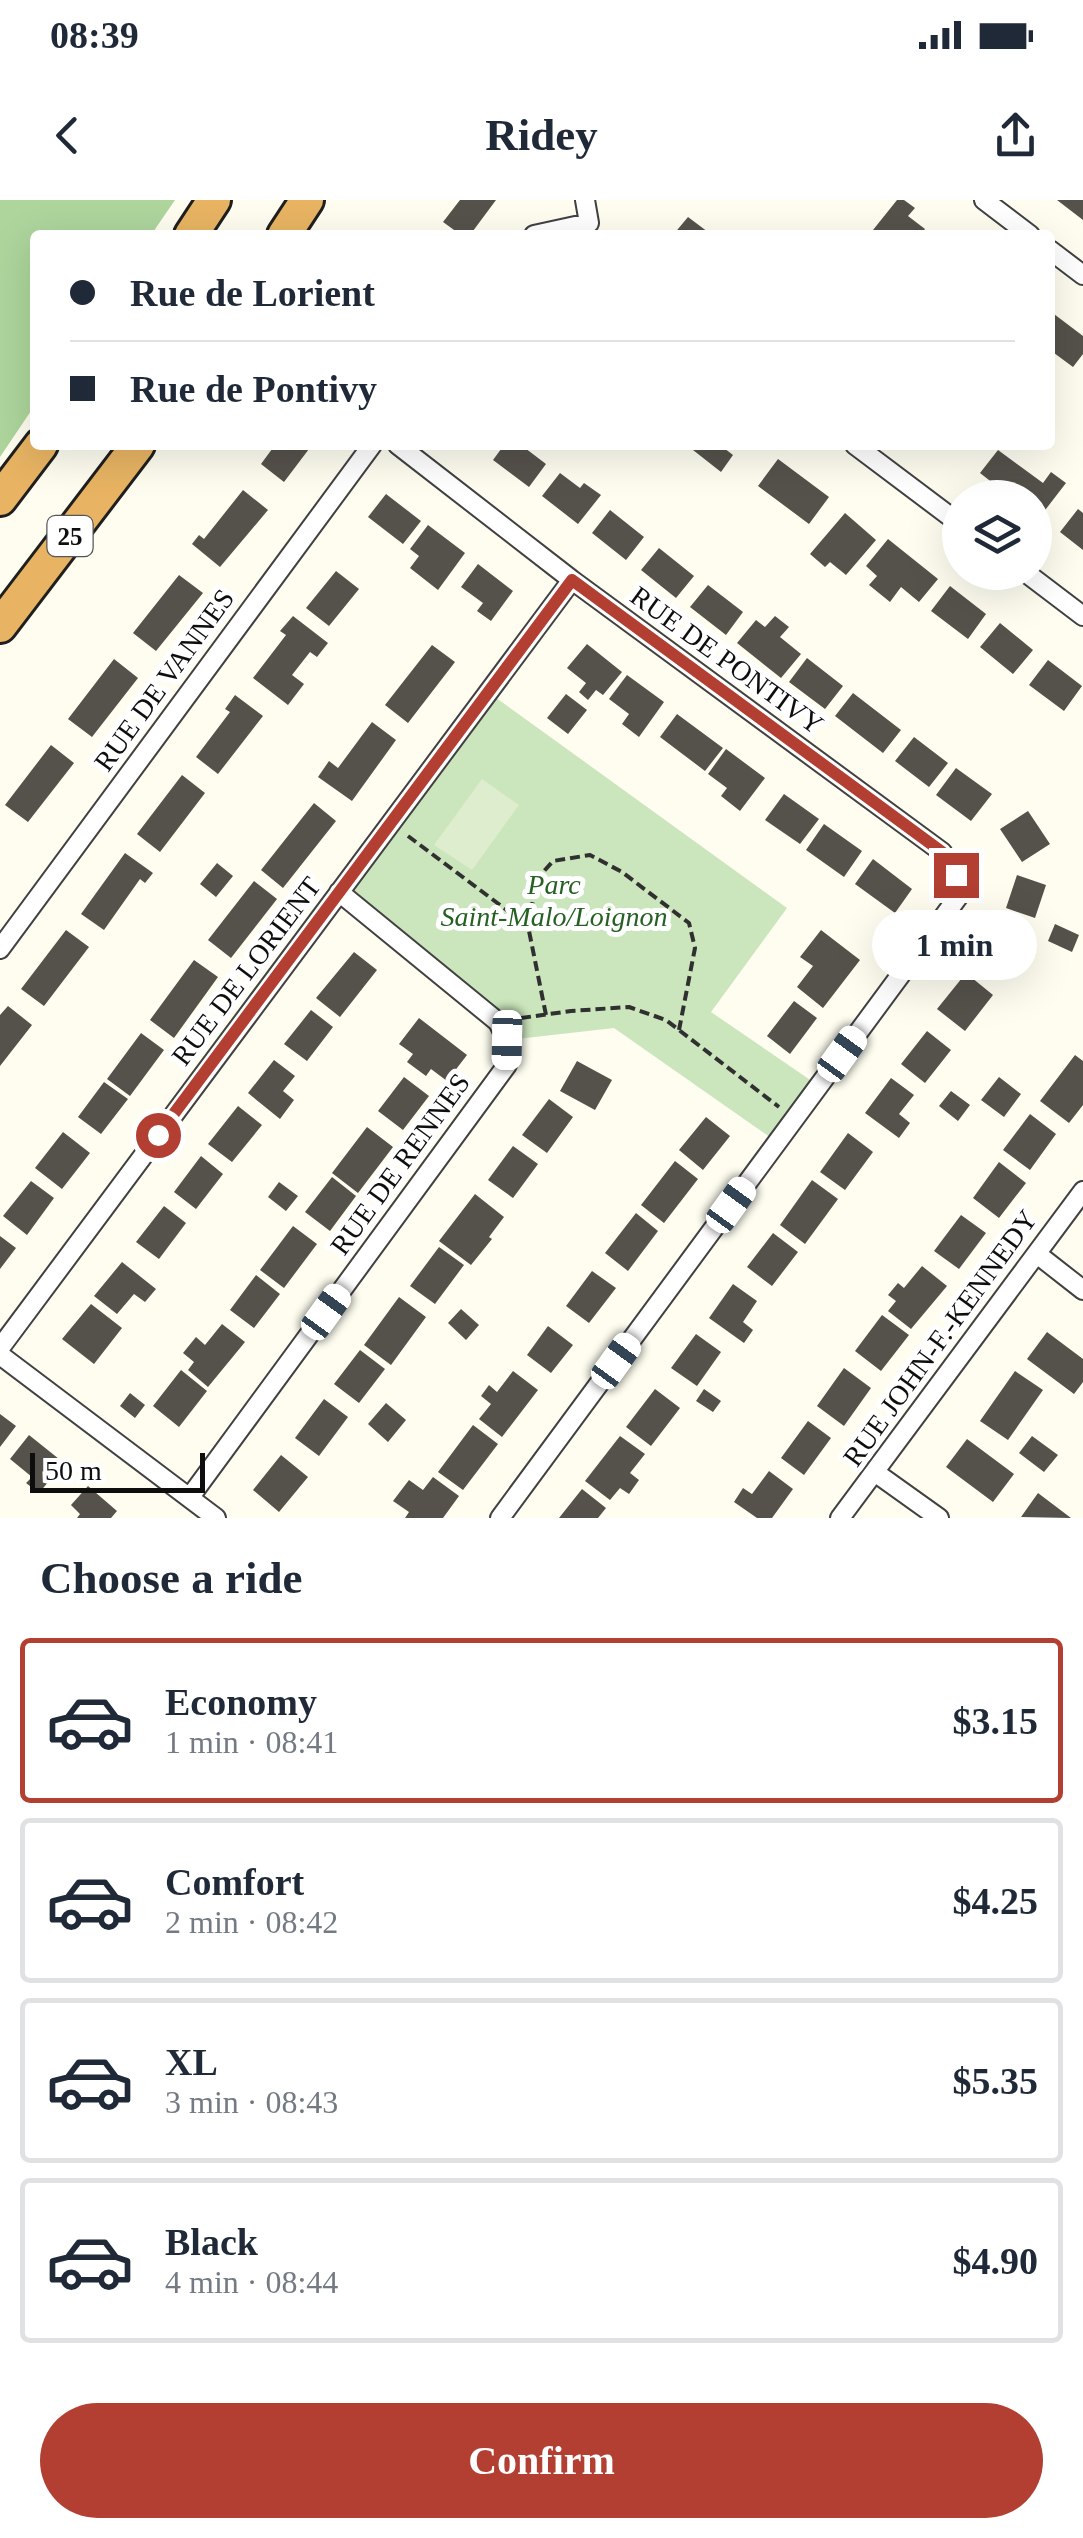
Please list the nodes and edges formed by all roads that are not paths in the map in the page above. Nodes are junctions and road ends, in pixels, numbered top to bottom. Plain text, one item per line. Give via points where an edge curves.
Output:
1 (214, 200) edge
2 (307, 200) edge
3 (585, 200) edge
4 (984, 200) edge
5 (594, 229) edge
6 (194, 230) edge
7 (287, 230) edge
8 (1023, 230) edge
9 (1055, 254) edge
10 (1083, 275) edge
11 (37, 450) edge
12 (134, 450) edge
13 (368, 450) edge
14 (404, 450) edge
15 (862, 450) edge
16 (0, 499) edge
17 (942, 510) edge
18 (572, 580) junction
19 (1048, 590) edge
20 (1083, 616) edge
21 (0, 626) edge
22 (339, 892) junction
23 (0, 948) edge
24 (1083, 1191) edge
25 (1037, 1254) junction
26 (1083, 1290) edge
27 (0, 1351) edge
28 (876, 1473) junction
29 (190, 1498) junction
30 (216, 1518) edge
31 (500, 1518) edge
32 (840, 1518) edge
33 (939, 1518) edge

1 - 6 highway
2 - 7 highway
3 - 5 street
4 - 8 street
9 - 10 street
11 - 16 highway
12 - 21 highway, 25
13 - 23 street, RUE DE VANNES
14 - 18 street, RUE DE PONTIVY
15 - 17 street
18 - 22 street, RUE DE LORIENT
18 - 31 street, RUE DE PONTIVY via 942,852 961,893
19 - 20 street
22 - 27 street, RUE DE LORIENT
22 - 29 street, RUE DE RENNES via 498,1022 507,1040 507,1066
24 - 25 street, RUE JOHN-F.-KENNEDY
25 - 26 street
25 - 28 street, RUE JOHN-F.-KENNEDY
27 - 29 street
28 - 32 street, RUE JOHN-F.-KENNEDY
28 - 33 street
29 - 30 street

